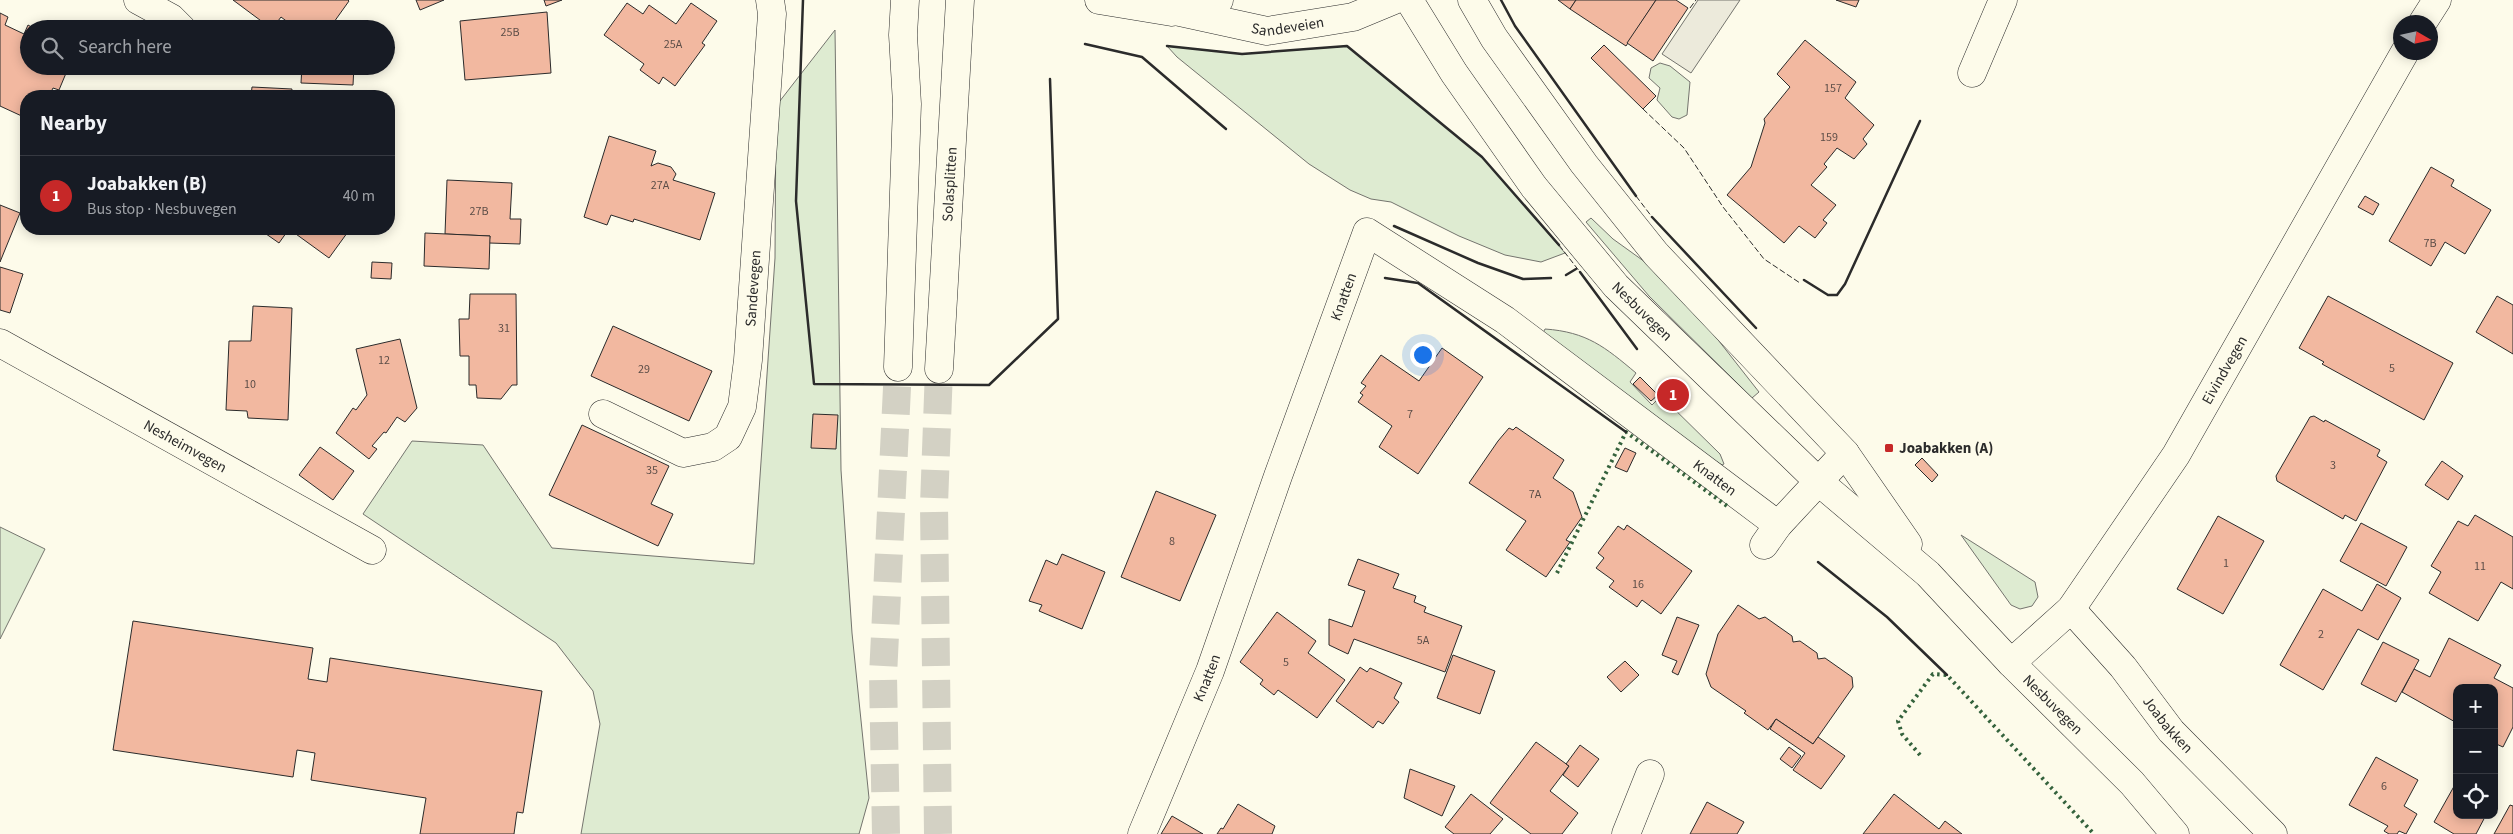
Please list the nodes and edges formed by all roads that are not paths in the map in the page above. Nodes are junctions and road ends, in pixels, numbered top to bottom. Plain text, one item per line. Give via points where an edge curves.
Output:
1 (138, 0) edge
2 (770, 0) edge
3 (905, 0) edge
4 (960, 0) edge
5 (1098, 0) edge
6 (1219, 0) edge
7 (1394, 0) edge
8 (1409, 0) edge
9 (1472, 0) edge
10 (2003, 0) edge
11 (2437, 0) edge
12 (1180, 12) junction
13 (2427, 15) edge
14 (173, 20) edge
15 (2399, 60) edge
16 (1972, 73) dead end
17 (0, 343) edge
18 (898, 366) tunnel mouth
19 (939, 369) tunnel mouth
20 (603, 414) dead end
21 (1845, 453) junction
22 (1819, 482) junction
23 (372, 550) dead end
24 (1928, 574) junction
25 (2071, 609) junction
26 (2011, 663) junction
27 (1650, 774) dead end
28 (1142, 834) edge
29 (1626, 834) edge
30 (2175, 834) edge
31 (2273, 834) edge

1 - 14 main road
2 - 20 main road, Sandevegen via 772,14 742,406 728,438 713,447 682,453
3 - 18 main road via 906,104
4 - 19 main road, Solasplitten
5 - 12 main road, Sandeveien
6 - 12 main road, Sandeveien
7 - 12 main road, Sandeveien via 1352,17 1267,30
8 - 22 main road, Nesbuvegen via 1454,73 1534,187 1616,286
9 - 21 main road, Nesbuvegen via 1494,38 1584,164 1656,254
10 - 16 main road
11 - 13 main road
15 - 25 main road, Eivindvegen via 2176,455
17 - 23 main road, Nesheimvegen
21 - 22 main road, Knatten
21 - 24 main road, Nesbuvegen
22 - 24 main road, Nesbuvegen
22 - 28 main road, Knatten via 1771,535 1505,320 1368,232 1210,671
24 - 26 main road, Nesbuvegen
25 - 26 main road, Eivindvegen
25 - 31 main road, Joabakken via 2123,667 2170,731
26 - 30 main road, Nesbuvegen via 2132,783
27 - 29 main road

